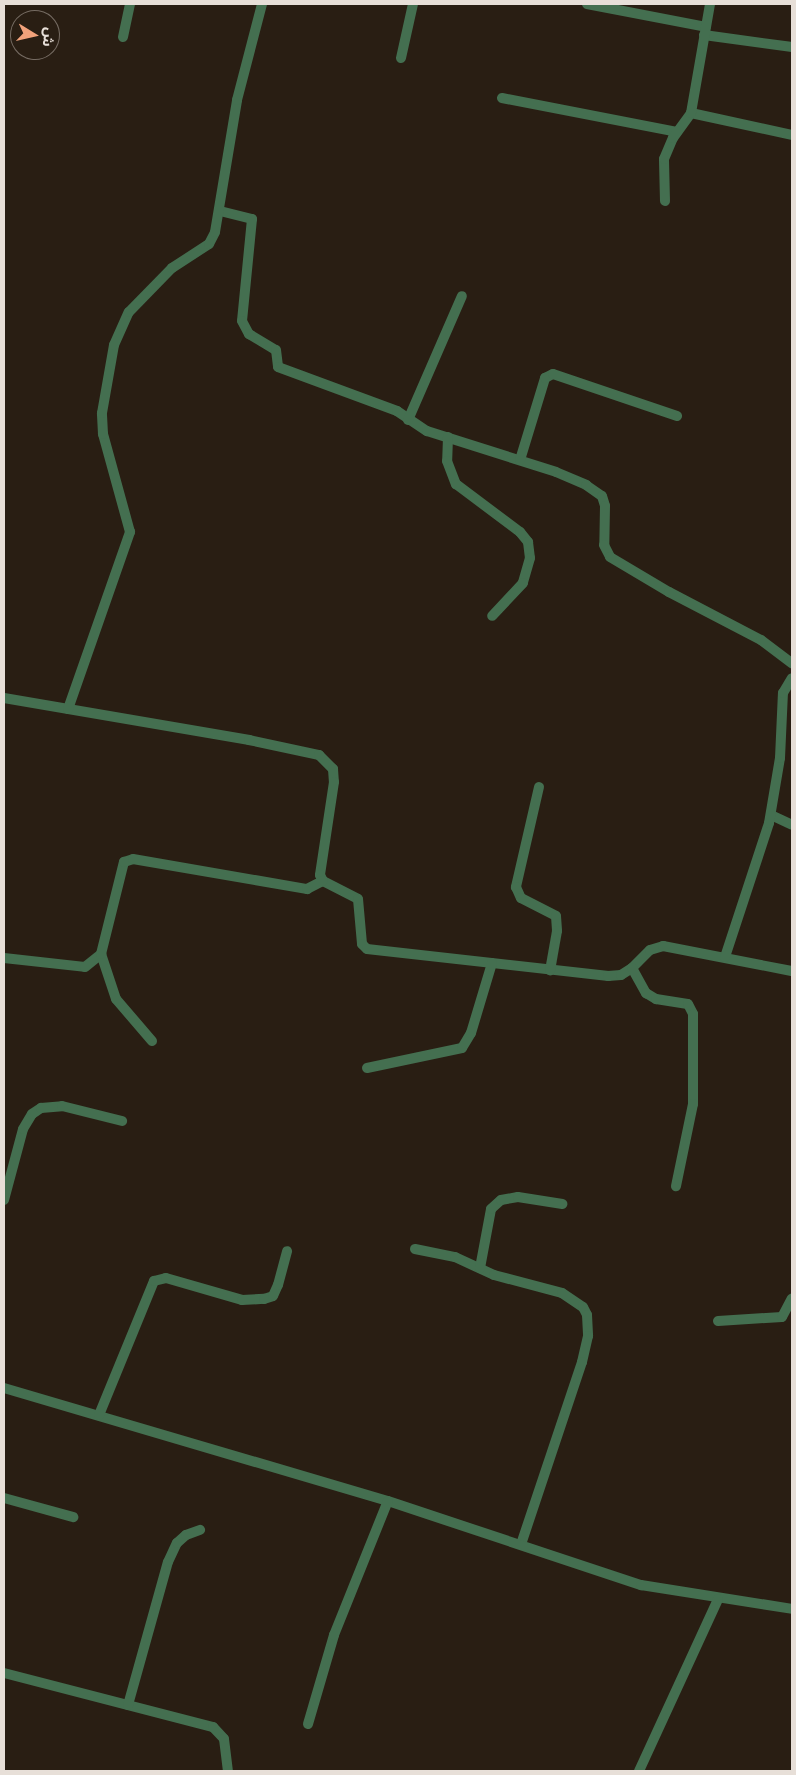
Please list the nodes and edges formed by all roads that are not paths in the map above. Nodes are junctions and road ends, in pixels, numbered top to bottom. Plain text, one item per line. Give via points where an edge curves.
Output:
1 (130, 4) edge
2 (262, 4) edge
3 (413, 4) edge
4 (587, 4) edge
5 (710, 4) edge
6 (705, 31) junction
7 (123, 36) dead end
8 (792, 47) edge
9 (400, 58) dead end
10 (502, 98) dead end
11 (691, 113) junction
12 (677, 132) junction
13 (792, 135) edge
14 (665, 202) dead end
15 (220, 211) junction
16 (462, 296) dead end
17 (677, 416) dead end
18 (408, 420) junction
19 (448, 437) junction
20 (520, 460) junction
21 (492, 616) dead end
22 (792, 663) edge
23 (792, 678) edge
24 (4, 698) edge
25 (68, 709) junction
26 (538, 787) dead end
27 (770, 814) junction
28 (792, 825) edge
29 (323, 881) junction
30 (101, 954) junction
31 (725, 957) junction
32 (4, 958) edge
33 (492, 963) junction
34 (632, 968) junction
35 (550, 970) junction
36 (792, 971) edge
37 (152, 1041) dead end
38 (367, 1068) dead end
39 (122, 1121) dead end
40 (676, 1186) dead end
41 (4, 1200) edge
42 (562, 1204) dead end
43 (415, 1249) dead end
44 (287, 1251) dead end
45 (480, 1268) junction
46 (792, 1298) edge
47 (718, 1321) dead end
48 (4, 1388) edge
49 (99, 1415) junction
50 (4, 1498) edge
51 (388, 1501) junction
52 (73, 1517) dead end
53 (200, 1530) dead end
54 (521, 1544) junction
55 (718, 1599) junction
56 (792, 1609) edge
57 (4, 1673) edge
58 (128, 1705) junction
59 (308, 1724) dead end
60 (228, 1771) edge
61 (639, 1771) edge

1 - 7 street
2 - 15 street via 237,100
3 - 9 street
4 - 6 street
5 - 6 street
6 - 8 street
6 - 11 street
10 - 12 street
11 - 12 street
11 - 13 street
12 - 14 street via 664,159
15 - 18 street via 252,219 242,321 249,334 276,350 277,366 397,412
15 - 25 street via 209,244 172,268 129,312 114,345 102,413 103,434 130,532
16 - 18 street
17 - 20 street via 549,375 543,383
18 - 19 street via 427,431
19 - 20 street
19 - 21 street via 447,460 456,484 520,532 528,542 530,558 523,583
20 - 22 street via 575,479 602,496 605,506 604,545 613,559 761,640
23 - 27 street via 783,693 780,758
24 - 25 street
25 - 29 street via 319,755 333,769 334,782 318,868
26 - 35 street via 516,887 521,898 556,916 557,932
27 - 28 street
27 - 31 street via 761,854
29 - 30 street via 307,889 128,860 120,870
29 - 33 street via 358,899 362,944 367,948
30 - 32 street via 86,967
30 - 37 street via 116,999
31 - 34 street via 664,946 650,950
31 - 36 street
33 - 35 street
33 - 38 street via 471,1034 462,1048
34 - 35 street via 620,975 608,976
34 - 40 street via 646,993 656,999 688,1004 693,1014 693,1104
39 - 41 street via 62,1106 36,1111 23,1129
42 - 45 street via 518,1197 501,1200 491,1209
43 - 45 street via 455,1257
44 - 49 street via 273,1296 264,1299 242,1300 166,1278 154,1281
45 - 54 street via 570,1297 583,1307 589,1325 582,1362
46 - 47 street via 782,1317
48 - 49 street
49 - 51 street
50 - 52 street
51 - 54 street
51 - 59 street via 334,1635
53 - 58 street via 186,1535 177,1543 168,1562
54 - 55 street via 641,1585
55 - 56 street
55 - 61 street
57 - 58 street
58 - 60 street via 212,1727 224,1739

